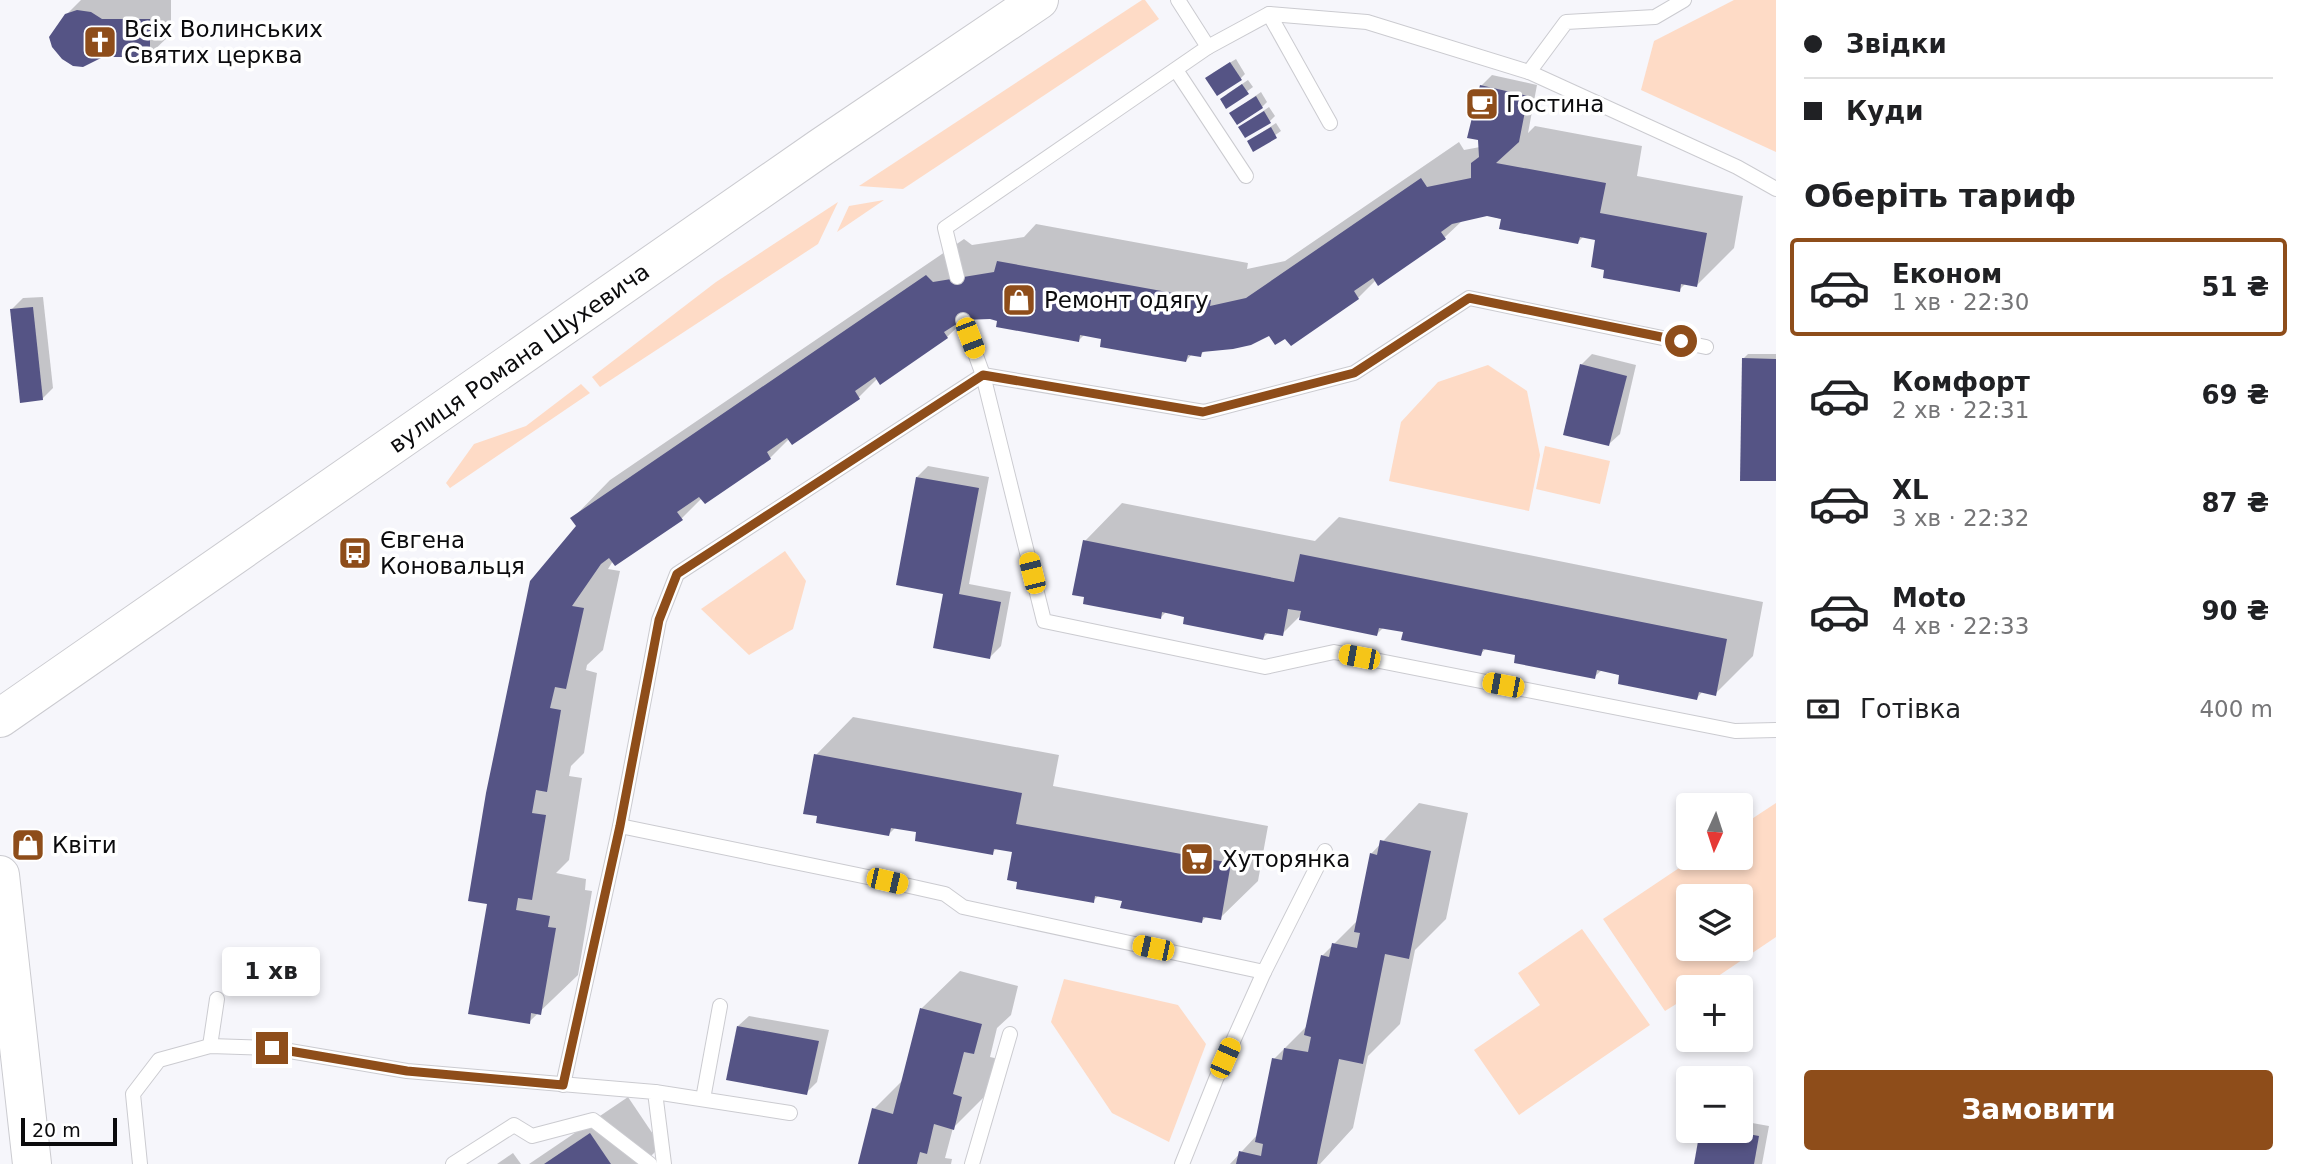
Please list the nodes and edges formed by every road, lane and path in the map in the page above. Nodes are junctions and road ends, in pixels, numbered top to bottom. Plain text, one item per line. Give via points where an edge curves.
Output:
1 (1039, 0) edge
2 (1178, 0) edge
3 (1684, 0) edge
4 (1269, 14) junction
5 (1208, 47) junction
6 (1176, 70) junction
7 (1529, 72) junction
8 (1330, 123) dead end
9 (1246, 176) dead end
10 (1776, 189) edge
11 (957, 278) dead end
12 (963, 320) dead end
13 (1706, 347) dead end
14 (983, 375) junction
15 (0, 718) edge
16 (1776, 730) edge
17 (620, 826) junction
18 (1325, 852) dead end
19 (0, 875) edge
20 (1264, 972) junction
21 (217, 999) dead end
22 (720, 1006) dead end
23 (1010, 1034) dead end
24 (210, 1046) junction
25 (563, 1085) junction
26 (655, 1092) junction
27 (703, 1099) junction
28 (790, 1113) dead end
29 (32, 1164) edge
30 (140, 1164) edge
31 (453, 1164) edge
32 (650, 1164) edge
33 (664, 1164) edge
34 (972, 1164) edge
35 (1182, 1164) edge

1 - 15 main road, вулиця Романа Шухевича
2 - 5 lane
3 - 7 lane via 1655,16 1566,22
4 - 5 lane
4 - 7 lane via 1367,22
4 - 8 lane
5 - 6 lane
6 - 9 lane
6 - 11 lane via 945,228
7 - 10 lane
12 - 14 lane
13 - 14 lane via 1469,298 1354,373 1203,412
14 - 16 lane via 1044,621 1265,667 1334,652 1735,731
14 - 17 lane via 677,574 659,620
17 - 20 lane via 945,894 963,907
17 - 25 lane
18 - 20 lane
19 - 29 main road
20 - 35 lane
21 - 24 lane
22 - 27 lane
23 - 34 lane
24 - 25 lane via 272,1048 407,1071
24 - 30 lane via 159,1060 133,1094
25 - 26 lane
26 - 27 lane
26 - 33 lane
27 - 28 lane
31 - 32 lane via 514,1125 532,1136 593,1120

